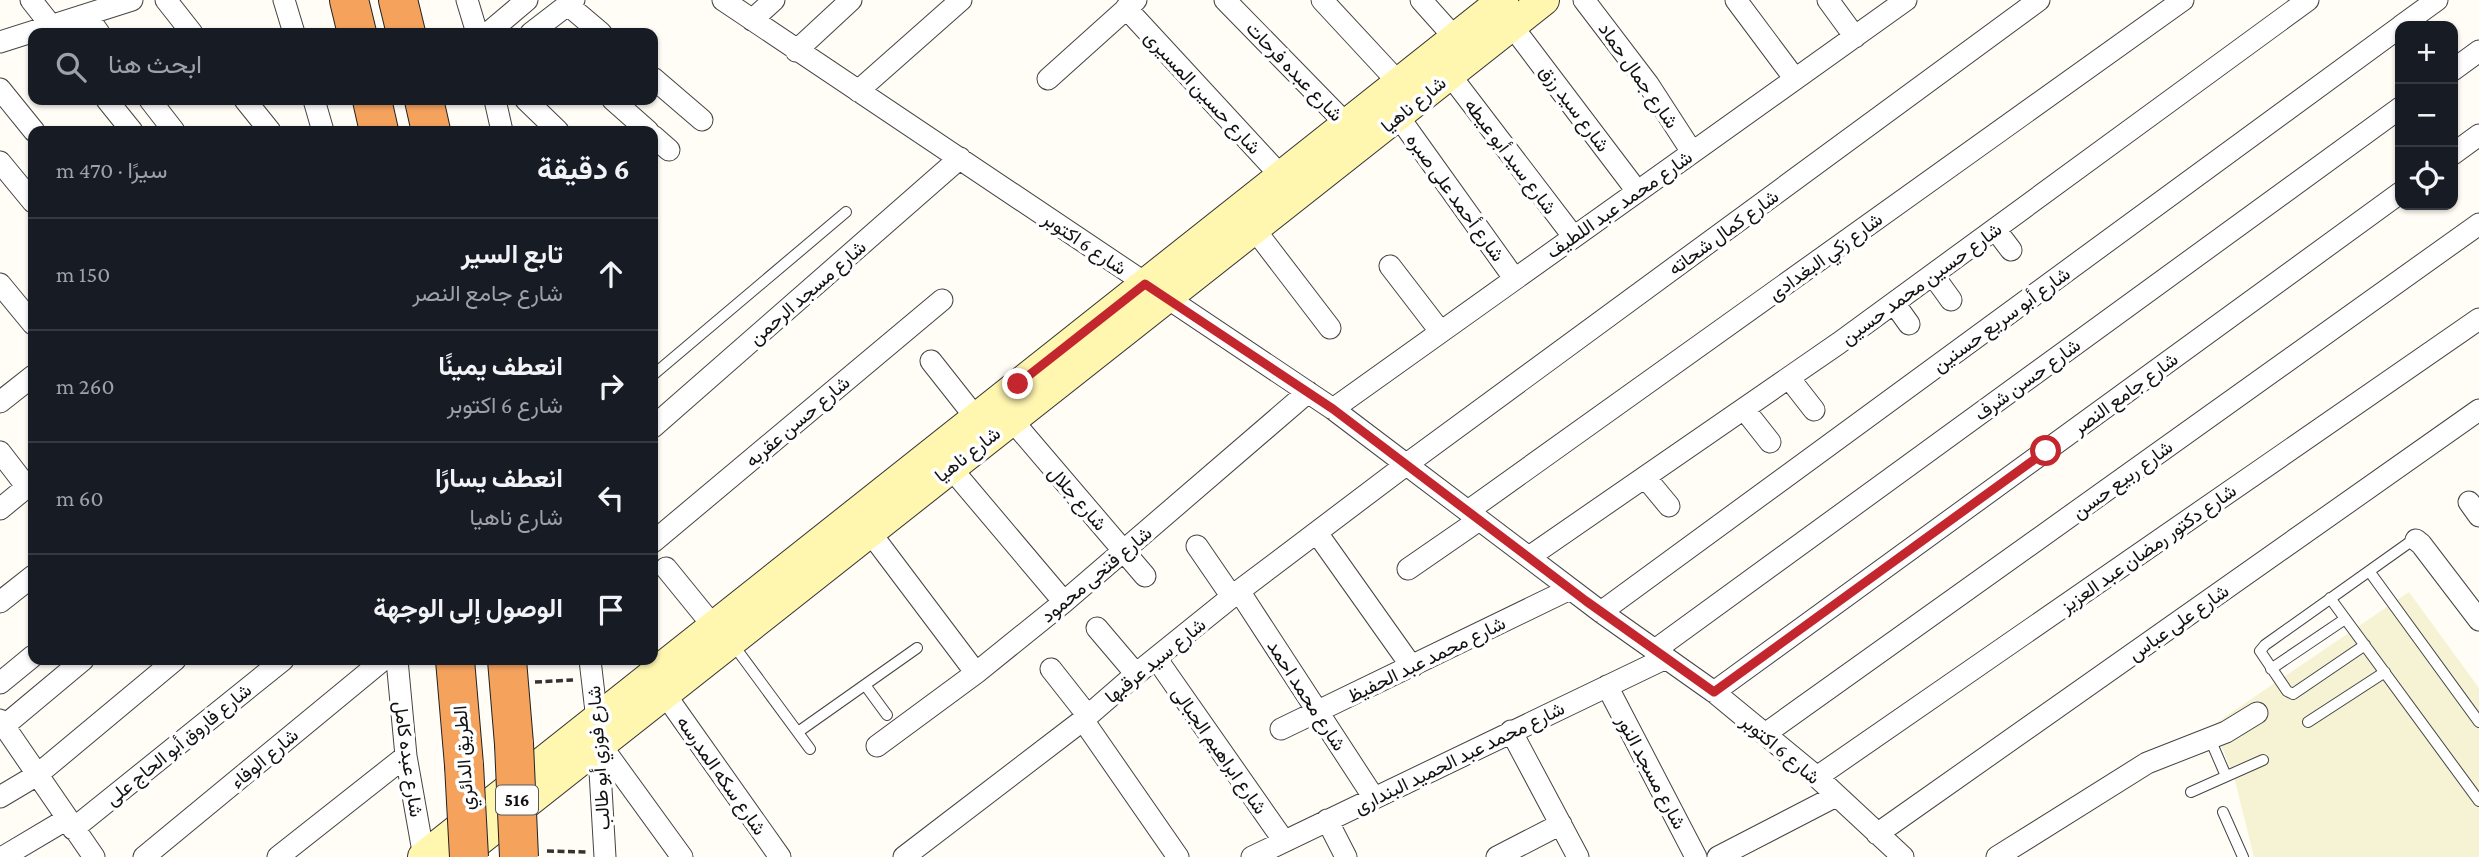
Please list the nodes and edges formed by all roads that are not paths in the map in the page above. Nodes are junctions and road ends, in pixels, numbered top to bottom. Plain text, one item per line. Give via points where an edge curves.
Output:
1 (31, 0) edge
2 (166, 0) edge
3 (284, 0) edge
4 (349, 0) edge
5 (397, 0) edge
6 (467, 0) edge
7 (527, 0) edge
8 (723, 0) edge
9 (774, 0) edge
10 (851, 0) edge
11 (961, 0) edge
12 (1225, 0) edge
13 (1322, 0) edge
14 (1421, 0) edge
15 (1544, 0) edge
16 (1584, 0) edge
17 (1736, 0) edge
18 (1828, 0) edge
19 (1906, 0) edge
20 (2039, 0) edge
21 (2183, 0) edge
22 (2308, 0) edge
23 (2437, 0) edge
24 (124, 1) edge
25 (571, 2) edge
26 (1131, 4) edge
27 (1507, 13) edge
28 (86, 15) junction
29 (752, 20) junction
30 (2409, 21) edge
31 (52, 28) edge
32 (58, 28) edge
33 (95, 28) edge
34 (188, 28) edge
35 (292, 28) edge
36 (356, 28) edge
37 (405, 28) edge
38 (475, 28) edge
39 (494, 28) edge
40 (540, 28) edge
41 (596, 28) edge
42 (2395, 31) edge
43 (28, 36) edge
44 (1855, 37) junction
45 (1455, 38) junction
46 (0, 42) edge
47 (796, 51) junction
48 (2479, 51) edge
49 (2458, 66) edge
50 (1450, 75) junction
51 (1048, 79) dead end
52 (1795, 79) junction
53 (658, 82) edge
54 (1399, 83) junction
55 (0, 89) edge
56 (858, 91) junction
57 (111, 105) edge
58 (154, 105) edge
59 (249, 105) edge
60 (315, 105) edge
61 (496, 105) edge
62 (531, 105) edge
63 (619, 105) edge
64 (2395, 112) edge
65 (1398, 116) junction
66 (702, 120) dead end
67 (30, 126) edge
68 (128, 126) edge
69 (170, 126) edge
70 (266, 126) edge
71 (322, 126) edge
72 (501, 126) edge
73 (553, 126) edge
74 (642, 126) edge
75 (1355, 133) junction
76 (2479, 135) edge
77 (658, 140) edge
78 (669, 150) dead end
79 (2458, 151) edge
80 (1692, 152) junction
81 (960, 158) junction
82 (0, 162) edge
83 (1281, 176) junction
84 (1637, 191) junction
85 (28, 196) edge
86 (2395, 197) edge
87 (846, 212) dead end
88 (2479, 223) edge
89 (1995, 229) junction
90 (1255, 230) junction
91 (1573, 236) junction
92 (2011, 250) dead end
93 (1390, 266) dead end
94 (1933, 275) junction
95 (1514, 278) junction
96 (0, 284) edge
97 (1156, 291) junction
98 (942, 300) dead end
99 (1951, 300) dead end
100 (1894, 303) junction
101 (28, 318) edge
102 (2479, 318) edge
103 (1909, 324) dead end
104 (1330, 328) dead end
105 (1440, 331) junction
106 (931, 360) dead end
107 (658, 371) edge
108 (1789, 378) junction
109 (28, 386) edge
110 (1308, 392) junction
111 (0, 402) edge
112 (1333, 409) junction
113 (1744, 409) junction
114 (1814, 410) dead end
115 (2479, 410) edge
116 (976, 418) junction
117 (1011, 419) junction
118 (658, 423) edge
119 (1770, 442) dead end
120 (0, 452) edge
121 (1407, 464) junction
122 (950, 467) junction
123 (1645, 477) junction
124 (28, 483) edge
125 (28, 487) edge
126 (906, 488) junction
127 (1669, 506) dead end
128 (0, 509) edge
129 (1474, 516) junction
130 (869, 531) junction
131 (1317, 533) junction
132 (658, 538) edge
133 (2416, 540) joint
134 (1197, 546) dead end
135 (1124, 552) junction
136 (1529, 557) junction
137 (666, 568) dead end
138 (1408, 569) dead end
139 (2369, 571) junction
140 (1145, 576) dead end
141 (28, 580) edge
142 (1570, 589) junction
143 (1236, 594) junction
144 (2330, 598) junction
145 (1064, 602) junction
146 (0, 603) edge
147 (1601, 612) junction
148 (2345, 619) junction
149 (2479, 620) edge
150 (1097, 628) dead end
151 (722, 634) junction
152 (2365, 645) junction
153 (917, 648) dead end
154 (1661, 654) junction
155 (1156, 658) junction
156 (28, 660) edge
157 (77, 665) edge
158 (169, 665) edge
159 (277, 665) edge
160 (377, 665) edge
161 (397, 665) edge
162 (455, 665) edge
163 (1412, 667) junction
164 (591, 669) edge
165 (1051, 669) dead end
166 (2272, 669) junction
167 (508, 672) edge
168 (2385, 672) junction
169 (976, 673) junction
170 (1136, 674) junction
171 (0, 683) edge
172 (865, 685) junction
173 (1607, 686) junction
174 (1714, 692) junction
175 (664, 693) junction
176 (1318, 712) junction
177 (2257, 713) dead end
178 (887, 715) dead end
179 (1086, 718) junction
180 (2308, 722) dead end
181 (2479, 722) edge
182 (2, 723) edge
183 (1281, 729) dead end
184 (1511, 731) junction
185 (798, 732) junction
186 (1765, 734) junction
187 (598, 737) junction
188 (2210, 739) junction
189 (877, 746) dead end
190 (810, 749) dead end
191 (9, 752) edge
192 (406, 756) junction
193 (2263, 760) dead end
194 (37, 775) junction
195 (2226, 776) junction
196 (1817, 778) junction
197 (2191, 792) dead end
198 (1836, 796) junction
199 (0, 797) edge
200 (1374, 798) junction
201 (2479, 801) edge
202 (2223, 812) dead end
203 (1327, 820) junction
204 (70, 824) junction
205 (1560, 824) junction
206 (1877, 834) junction
207 (1284, 841) junction
208 (3, 857) edge
209 (94, 857) edge
210 (144, 857) edge
211 (278, 857) edge
212 (424, 857) edge
213 (457, 857) edge
214 (469, 857) edge
215 (519, 857) edge
216 (605, 857) edge
217 (682, 857) edge
218 (780, 857) edge
219 (904, 857) edge
220 (1178, 857) edge
221 (1252, 857) edge
222 (1346, 857) edge
223 (1497, 857) edge
224 (1578, 857) edge
225 (1696, 857) edge
226 (1718, 857) edge
227 (1903, 857) edge
228 (1997, 857) edge
229 (2243, 857) edge

1 - 31 street
2 - 34 street
3 - 35 street
4 - 36 highway
5 - 37 highway
6 - 38 street
7 - 39 street
8 - 29 street, شارع 6 اكتوبر
9 - 29 street
10 - 47 street
11 - 56 street
12 - 75 street, شارع عبده فرحات
13 - 54 street
14 - 45 street
15 - 27 main road, شارع ناهيا
16 - 80 street, شارع جمال حماد via 1648,84
17 - 52 street
18 - 44 street
19 - 44 street, شارع محمد عبد اللطيف
20 - 121 street, شارع كمال شحاته
21 - 129 street, شارع زكي البغدادى
22 - 89 street, شارع حسين محمد حسين
23 - 30 street, شارع أبو سريع حسنين
24 - 28 street
25 - 40 street
25 - 41 street
26 - 51 street
26 - 83 street, شارع حسين المسيرى
27 - 45 main road, شارع ناهيا
27 - 50 main road, شارع ناهيا
27 - 84 street, شارع سيد رزق
28 - 32 street
28 - 33 street
29 - 47 street, شارع 6 اكتوبر
42 - 147 street, شارع أبو سريع حسنين
43 - 46 street
44 - 52 street, شارع محمد عبد اللطيف
45 - 54 main road, شارع ناهيا
47 - 56 street, شارع 6 اكتوبر
48 - 49 street
50 - 65 main road, شارع ناهيا
50 - 91 street, شارع سيد أبو عيطه
52 - 80 street, شارع محمد عبد اللطيف
53 - 66 street
54 - 75 main road, شارع ناهيا
55 - 67 street
56 - 81 street, شارع 6 اكتوبر
57 - 68 street
58 - 69 street
59 - 70 street
60 - 71 street
61 - 72 street
62 - 73 street
63 - 74 street
64 - 154 street, شارع حسن شرف
65 - 75 main road, شارع ناهيا
65 - 95 street, شارع أحمد على صبره
75 - 83 main road, شارع ناهيا
75 - 90 main road, شارع ناهيا
76 - 79 street
77 - 78 street
80 - 84 street, شارع محمد عبد اللطيف
81 - 97 street, شارع 6 اكتوبر
81 - 118 street, شارع مسجد الرحمن
82 - 85 street
83 - 97 main road, شارع ناهيا
84 - 91 street, شارع محمد عبد اللطيف
86 - 174 street, شارع جامع النصر
87 - 107 lane
88 - 186 street, شارع ربيع حسن
89 - 92 street
89 - 94 street, شارع حسين محمد حسين
90 - 97 main road, شارع ناهيا
90 - 104 street
91 - 95 street, شارع محمد عبد اللطيف
93 - 105 street
94 - 99 street
94 - 100 street, شارع حسين محمد حسين
95 - 105 street, شارع محمد عبد اللطيف
96 - 101 street
97 - 110 street, شارع 6 اكتوبر
97 - 116 main road, شارع ناهيا
97 - 117 main road, شارع ناهيا
98 - 132 street, شارع حسن عقربه
100 - 103 street
100 - 108 street, شارع حسين محمد حسين
102 - 196 street, شارع دكتور رمضان عبد العزيز
105 - 112 street, شارع محمد عبد اللطيف
106 - 116 street
108 - 113 street, شارع حسين محمد حسين
108 - 114 street
109 - 111 street
110 - 112 street, شارع 6 اكتوبر
110 - 135 street, شارع فتحى محمود
112 - 121 street, شارع 6 اكتوبر
113 - 119 street
113 - 123 street, شارع حسين محمد حسين
115 - 206 street, شارع على عباس
116 - 126 main road, شارع ناهيا
117 - 122 main road, شارع ناهيا
117 - 135 street, شارع جلال
120 - 124 street
121 - 129 street, شارع 6 اكتوبر
121 - 131 street, شارع سيد عرقبها
122 - 126 main road, شارع ناهيا
122 - 145 street
123 - 127 street
123 - 136 street, شارع حسين محمد حسين
125 - 128 street
126 - 130 main road, شارع ناهيا
126 - 151 main road, شارع ناهيا
129 - 136 street, شارع 6 اكتوبر
129 - 138 street, شارع زكي البغدادى
130 - 151 main road, شارع ناهيا
130 - 169 street
131 - 143 street, شارع سيد عرقبها
131 - 163 street
133 - 139 lane
133 - 149 street
134 - 143 street, شارع محمد احمد
135 - 140 street, شارع جلال
135 - 145 street, شارع فتحى محمود
136 - 142 street, شارع 6 اكتوبر
137 - 151 street
139 - 144 lane
139 - 181 lane
141 - 146 street
142 - 147 street, شارع 6 اكتوبر
142 - 163 street, شارع محمد عبد الحفيظ
143 - 155 street, شارع سيد عرقبها
143 - 176 street, شارع محمد احمد
144 - 148 lane
144 - 166 lane via 2261,647
145 - 169 street, شارع فتحى محمود
147 - 154 street, شارع 6 اكتوبر
148 - 152 lane
148 - 166 lane
150 - 170 street
151 - 175 main road, شارع ناهيا
151 - 185 lane
151 - 187 main road, شارع ناهيا
152 - 166 lane via 2293,694
152 - 168 lane
153 - 172 lane
154 - 173 street, شارع محمد عبد الحميد البندارى
154 - 174 street, شارع 6 اكتوبر
155 - 170 street, شارع سيد عرقبها
155 - 207 street, شارع ابراهيم الجبالى
156 - 171 street
157 - 182 street
158 - 194 street
159 - 204 street, شارع فاروق أبو الحاج على
160 - 210 street, شارع الوفاء
161 - 192 street, شارع عبده كامل
162 - 214 highway, الطريق الدائري, bridge
163 - 176 street, شارع محمد عبد الحفيظ
164 - 187 street, شارع فوزي أبو طالب
165 - 179 street
167 - 215 highway, 516, bridge
168 - 180 lane
168 - 201 lane
169 - 189 street, شارع فتحى محمود
170 - 179 street, شارع سيد عرقبها
172 - 178 lane
172 - 185 lane
173 - 184 street, شارع محمد عبد الحميد البندارى
173 - 225 street, شارع مسجد النور
174 - 186 street, شارع 6 اكتوبر
175 - 187 main road, شارع ناهيا
175 - 218 street, شارع سكه المدرسه
176 - 183 street, شارع محمد عبد الحفيظ
176 - 200 street, شارع محمد احمد
177 - 188 street
179 - 219 street, شارع سيد عرقبها
179 - 220 street
182 - 191 street
184 - 200 street, شارع محمد عبد الحميد البندارى
184 - 205 street
185 - 190 lane
186 - 196 street, شارع 6 اكتوبر
187 - 212 main road, شارع ناهيا
187 - 213 main road, شارع ناهيا
187 - 216 street, شارع فوزي أبو طالب
187 - 217 street
188 - 195 lane
188 - 228 street via 2147,763
191 - 194 street
192 - 211 street
192 - 212 street, شارع عبده كامل
193 - 195 lane
194 - 199 street
194 - 204 street
195 - 197 lane
196 - 198 street, شارع 6 اكتوبر
198 - 206 street, شارع 6 اكتوبر
198 - 226 street
200 - 203 street, شارع محمد عبد الحميد البندارى
202 - 229 lane
203 - 207 street, شارع محمد عبد الحميد البندارى
203 - 222 street
204 - 208 street, شارع فاروق أبو الحاج على
204 - 209 street
205 - 223 street
205 - 224 street
206 - 227 street, شارع 6 اكتوبر
207 - 221 street, شارع محمد عبد الحميد البندارى

